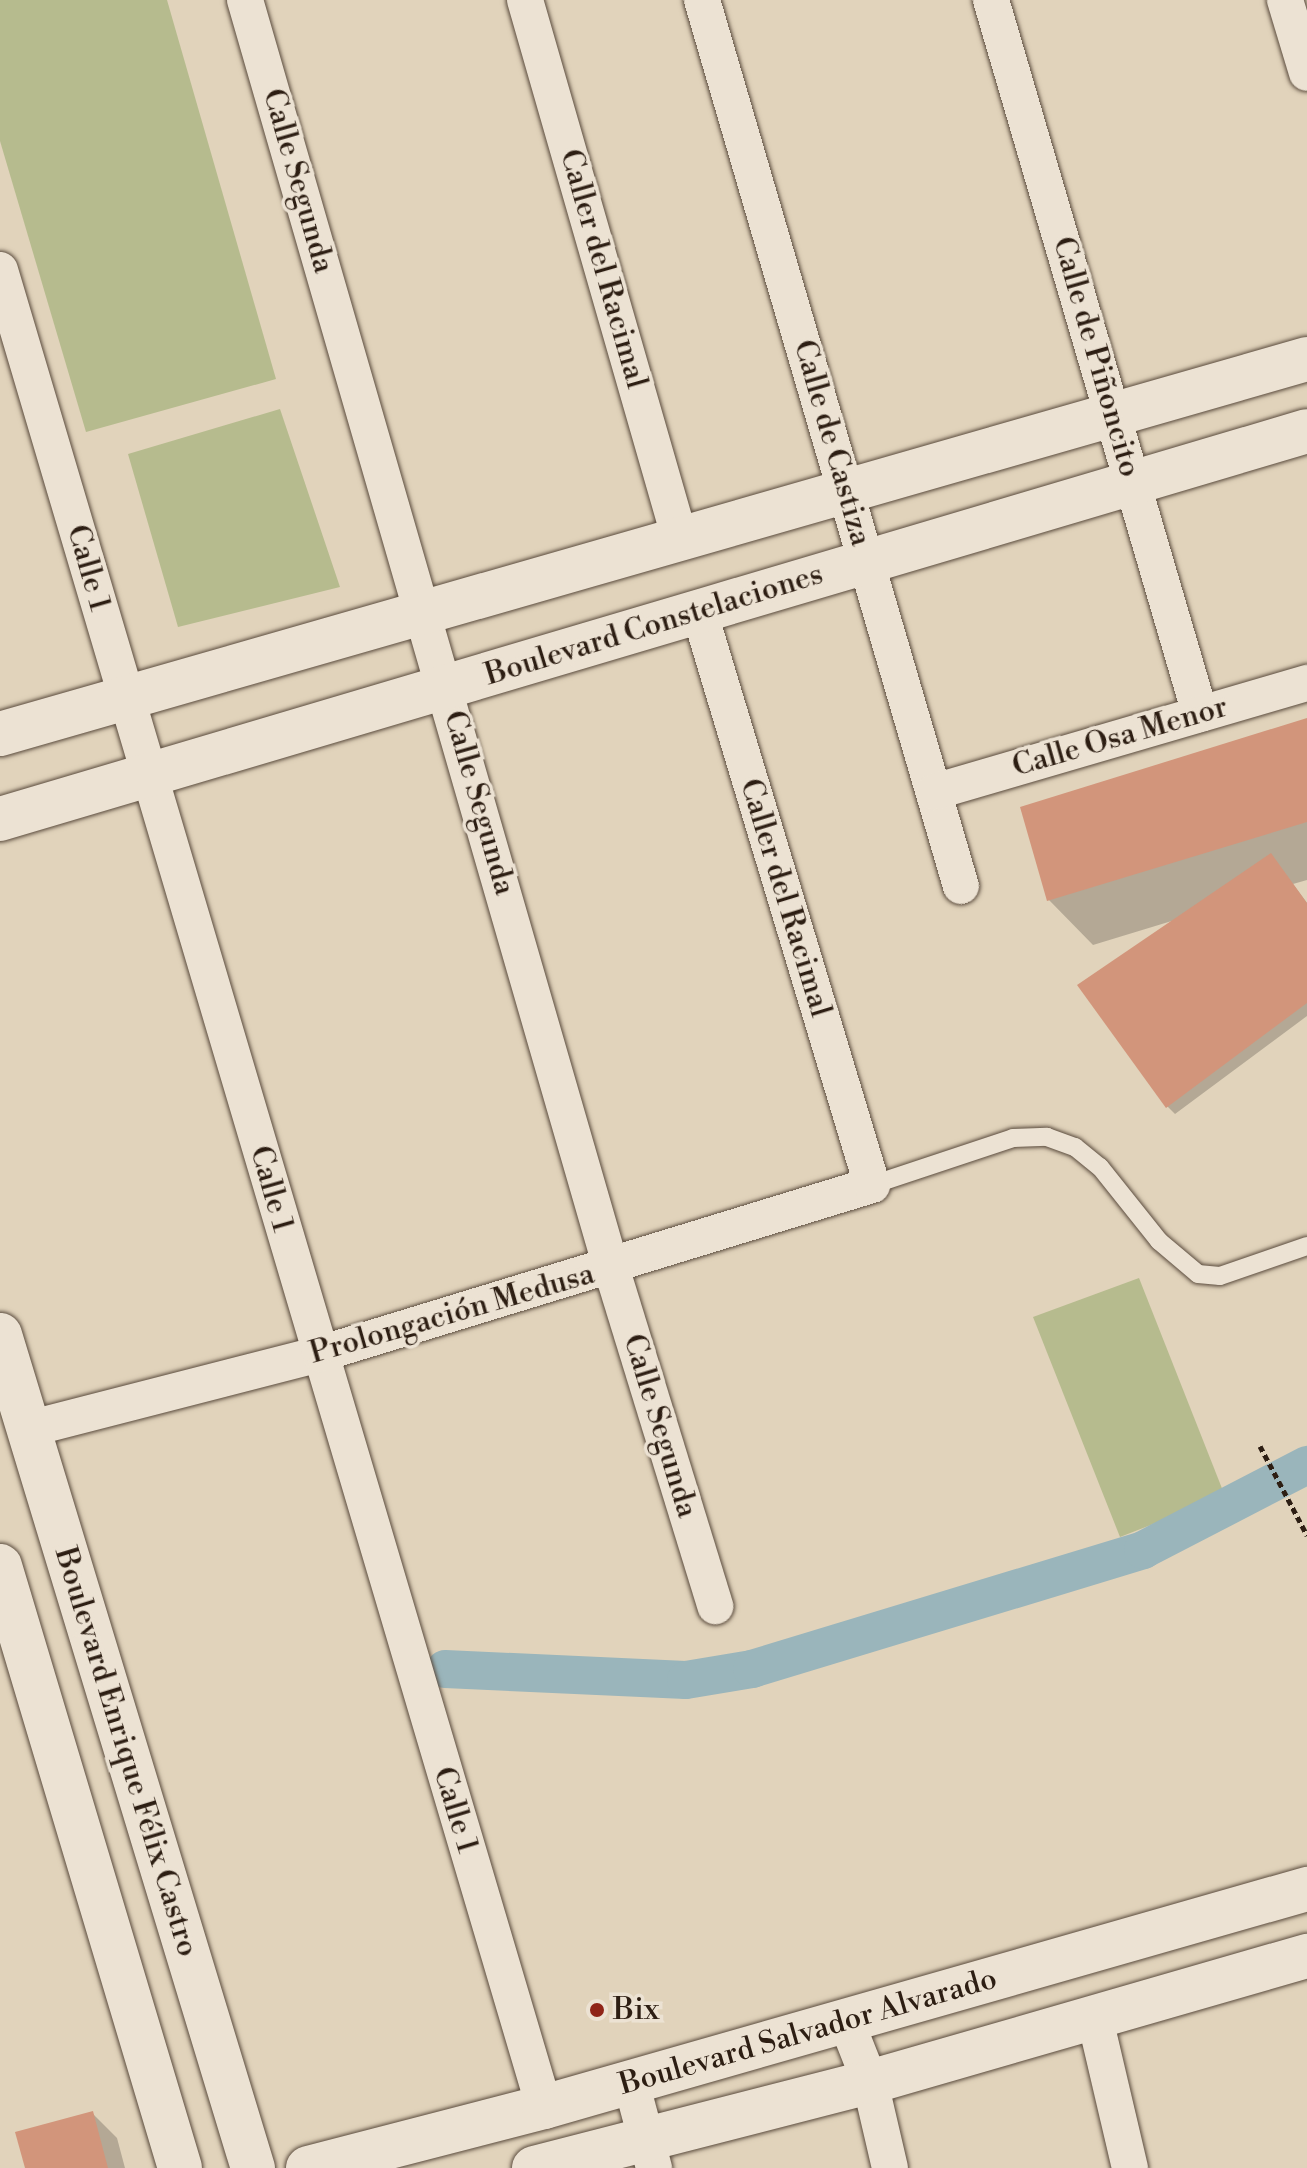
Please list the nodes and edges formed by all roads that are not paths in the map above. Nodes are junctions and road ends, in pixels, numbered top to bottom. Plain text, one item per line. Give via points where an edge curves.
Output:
1 (245, 0) edge
2 (525, 0) edge
3 (702, 0) edge
4 (991, 0) edge
5 (1285, 0) edge
6 (1307, 73) edge
7 (0, 270) edge
8 (1307, 359) edge
9 (1113, 415) junction
10 (1307, 431) edge
11 (1132, 483) junction
12 (846, 491) junction
13 (680, 539) junction
14 (866, 562) junction
15 (699, 611) junction
16 (425, 612) junction
17 (1307, 683) edge
18 (446, 687) junction
19 (126, 698) junction
20 (1200, 714) junction
21 (0, 734) edge
22 (149, 775) junction
23 (934, 792) junction
24 (0, 819) edge
25 (961, 886) dead end
26 (872, 1185) junction
27 (1307, 1246) edge
28 (611, 1267) junction
29 (0, 1335) edge
30 (320, 1354) junction
31 (28, 1429) junction
32 (0, 1566) edge
33 (715, 1606) dead end
34 (1307, 1889) edge
35 (1307, 1956) edge
36 (1095, 2019) junction
37 (846, 2021) junction
38 (631, 2082) junction
39 (870, 2082) junction
40 (544, 2107) junction
41 (650, 2154) edge
42 (180, 2168) edge
43 (253, 2168) edge
44 (308, 2168) edge
45 (534, 2168) edge
46 (890, 2168) edge
47 (1130, 2168) edge

1 - 16 street, Calle Segunda
2 - 13 street, Caller del Racimal
3 - 12 street, Calle de Castiza
4 - 9 street, Calle de Piñoncito
5 - 6 street
7 - 19 street, Calle 1
8 - 9 street
9 - 11 street, Calle de Piñoncito
9 - 12 street
10 - 11 street, Boulevard Constelaciones
11 - 14 street, Boulevard Constelaciones
11 - 20 street, Calle de Piñoncito
12 - 13 street
12 - 14 street, Calle de Castiza
13 - 16 street
14 - 15 street, Boulevard Constelaciones
14 - 23 street, Calle de Castiza
15 - 18 street, Boulevard Constelaciones
15 - 26 street, Caller del Racimal
16 - 18 street, Calle Segunda
16 - 19 street
17 - 20 street, Calle Osa Menor
18 - 22 street, Boulevard Constelaciones
18 - 28 street, Calle Segunda
19 - 21 street
19 - 22 street, Calle 1
20 - 23 street, Calle Osa Menor
22 - 24 street, Boulevard Constelaciones
22 - 30 street, Calle 1
23 - 25 street, Calle de Castiza
26 - 27 lane via 1013,1138 1047,1137 1075,1147 1100,1167 1159,1241 1198,1274 1220,1276
26 - 28 street, Prolongación Medusa
28 - 30 street, Prolongación Medusa
28 - 33 street, Calle Segunda
29 - 31 street, Boulevard Enrique Félix Castro
30 - 31 street, Prolongación Medusa
30 - 40 street, Calle 1
31 - 43 street, Boulevard Enrique Félix Castro
32 - 42 street via 20,1655
34 - 37 street, Boulevard Salvador Alvarado
35 - 36 street, Boulevard Salvador Alvarado
36 - 39 street, Boulevard Salvador Alvarado
36 - 47 street
37 - 38 street, Boulevard Salvador Alvarado
37 - 39 street
38 - 40 street, Boulevard Salvador Alvarado
38 - 41 street
39 - 41 street, Boulevard Salvador Alvarado
39 - 46 street
40 - 44 street, Boulevard Salvador Alvarado
41 - 45 street, Boulevard Salvador Alvarado

